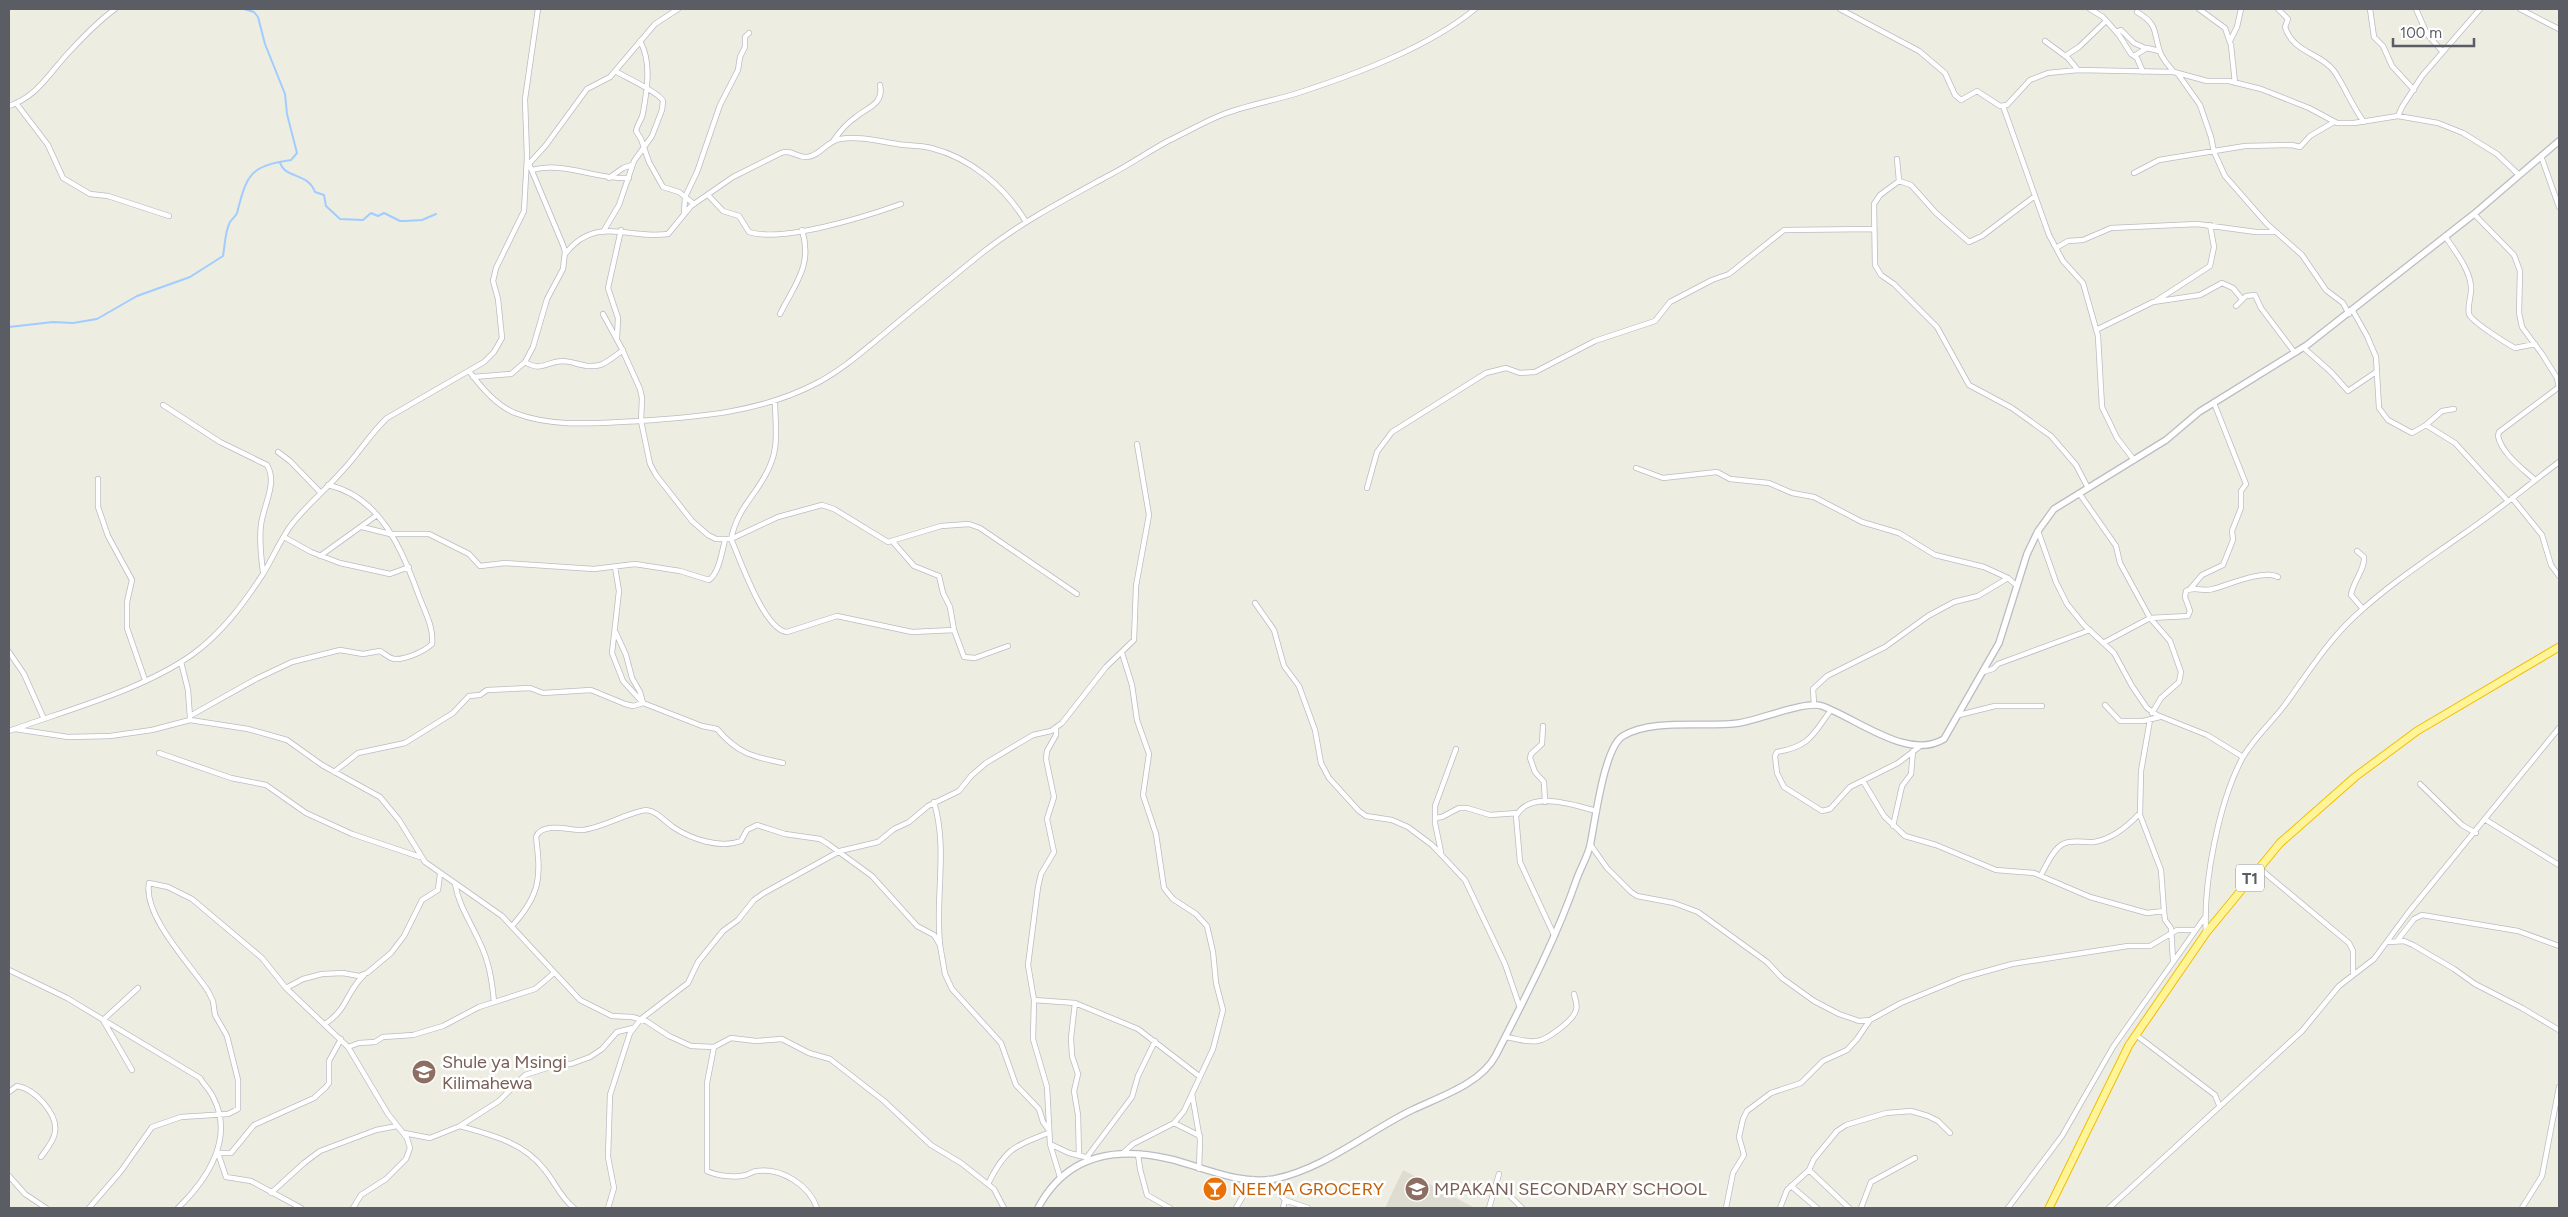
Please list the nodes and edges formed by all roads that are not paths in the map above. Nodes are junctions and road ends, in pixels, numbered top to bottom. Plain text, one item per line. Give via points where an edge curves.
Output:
1 (115, 9) edge
2 (538, 9) edge
3 (678, 9) edge
4 (1475, 9) edge
5 (1840, 9) edge
6 (2090, 9) edge
7 (2199, 9) edge
8 (2241, 9) edge
9 (2278, 9) edge
10 (2370, 9) edge
11 (2416, 9) edge
12 (2480, 9) edge
13 (2520, 9) edge
14 (2137, 12) dead end
15 (2106, 21) junction
16 (2559, 29) edge
17 (2116, 32) junction
18 (748, 33) dead end
19 (640, 41) junction
20 (2045, 41) dead end
21 (2230, 41) junction
22 (2145, 48) junction
23 (2159, 50) junction
24 (2442, 51) junction
25 (2065, 56) junction
26 (2134, 56) junction
27 (2078, 70) junction
28 (615, 71) junction
29 (2143, 72) junction
30 (2176, 73) junction
31 (2235, 82) junction
32 (880, 85) dead end
33 (645, 89) junction
34 (2414, 90) junction
35 (16, 103) junction
36 (9, 106) edge
37 (2003, 106) junction
38 (2398, 116) junction
39 (2334, 122) junction
40 (2364, 122) junction
41 (833, 141) junction
42 (2559, 141) edge
43 (644, 148) junction
44 (2214, 152) junction
45 (2542, 156) junction
46 (1898, 159) dead end
47 (528, 165) junction
48 (632, 166) junction
49 (532, 170) junction
50 (2134, 173) dead end
51 (2519, 175) junction
52 (609, 178) junction
53 (629, 178) junction
54 (1899, 181) junction
55 (708, 196) junction
56 (2035, 196) junction
57 (685, 197) junction
58 (694, 204) junction
59 (901, 204) dead end
60 (2559, 207) edge
61 (2474, 214) junction
62 (684, 215) junction
63 (169, 216) dead end
64 (1026, 222) junction
65 (2210, 225) junction
66 (1873, 229) junction
67 (622, 230) junction
68 (802, 230) junction
69 (603, 232) junction
70 (2274, 232) junction
71 (2445, 236) junction
72 (2056, 248) junction
73 (565, 254) junction
74 (2242, 299) junction
75 (2155, 301) junction
76 (2236, 306) dead end
77 (2351, 312) junction
78 (603, 314) dead end
79 (780, 314) dead end
80 (2096, 330) junction
81 (617, 339) junction
82 (2535, 344) junction
83 (2304, 348) junction
84 (623, 350) junction
85 (2295, 353) junction
86 (525, 362) junction
87 (469, 371) junction
88 (2376, 372) junction
89 (473, 377) junction
90 (2559, 388) edge
91 (776, 400) junction
92 (2214, 403) junction
93 (163, 405) dead end
94 (2454, 409) dead end
95 (641, 421) junction
96 (2426, 425) junction
97 (1137, 444) dead end
98 (278, 452) dead end
99 (2134, 460) junction
100 (2559, 462) edge
101 (1636, 468) dead end
102 (98, 479) dead end
103 (2535, 480) junction
104 (328, 485) junction
105 (1367, 488) dead end
106 (2088, 488) junction
107 (320, 492) junction
108 (2079, 493) junction
109 (2510, 500) junction
110 (377, 516) junction
111 (362, 527) junction
112 (2038, 531) junction
113 (390, 534) junction
114 (284, 537) junction
115 (731, 539) junction
116 (725, 540) junction
117 (893, 542) junction
118 (2358, 551) dead end
119 (320, 556) junction
120 (409, 566) junction
121 (615, 567) junction
122 (263, 573) junction
123 (2559, 576) edge
124 (2278, 577) dead end
125 (2008, 578) junction
126 (2017, 586) junction
127 (2190, 589) junction
128 (1077, 594) dead end
129 (1255, 603) dead end
130 (2363, 609) junction
131 (2150, 618) junction
132 (954, 630) junction
133 (2090, 630) junction
134 (616, 633) junction
135 (2105, 642) junction
136 (1008, 646) dead end
137 (2559, 647) edge
138 (9, 652) edge
139 (1122, 653) junction
140 (181, 662) junction
141 (1983, 672) junction
142 (145, 680) junction
143 (643, 703) junction
144 (1814, 704) junction
145 (2105, 705) dead end
146 (2042, 706) dead end
147 (1831, 710) junction
148 (2152, 713) junction
149 (1959, 715) junction
150 (2161, 717) junction
151 (190, 718) junction
152 (44, 719) junction
153 (2150, 720) junction
154 (1544, 726) dead end
155 (1056, 728) junction
156 (2559, 728) edge
157 (15, 729) junction
158 (9, 731) edge
159 (1920, 747) junction
160 (1456, 749) dead end
161 (1913, 751) junction
162 (159, 753) dead end
163 (2243, 757) junction
164 (783, 763) dead end
165 (334, 772) junction
166 (1863, 781) junction
167 (2420, 784) dead end
168 (934, 802) junction
169 (1545, 802) junction
170 (1597, 811) junction
171 (1518, 813) junction
172 (2140, 813) junction
173 (1435, 818) junction
174 (2486, 820) junction
175 (1893, 826) junction
176 (2476, 833) junction
177 (1590, 844) junction
178 (840, 852) junction
179 (1441, 854) junction
180 (421, 858) junction
181 (2559, 865) edge
182 (2258, 868) junction
183 (440, 874) junction
184 (2041, 875) junction
185 (455, 884) junction
186 (2164, 911) junction
187 (2205, 917) junction
188 (512, 926) junction
189 (2194, 930) junction
190 (2206, 933) junction
191 (2171, 934) junction
192 (1554, 935) junction
193 (2397, 941) junction
194 (2389, 942) junction
195 (940, 945) junction
196 (2559, 946) edge
197 (2173, 961) junction
198 (9, 970) edge
199 (367, 973) junction
200 (554, 974) junction
201 (2353, 975) junction
202 (138, 988) dead end
203 (286, 988) junction
204 (1574, 994) dead end
205 (1034, 1000) junction
206 (494, 1002) junction
207 (1075, 1003) junction
208 (1520, 1005) junction
209 (641, 1019) junction
210 (103, 1020) junction
211 (1870, 1020) junction
212 (325, 1024) junction
213 (633, 1028) junction
214 (2559, 1030) edge
215 (2136, 1035) junction
216 (1506, 1037) junction
217 (341, 1039) junction
218 (1155, 1041) junction
219 (348, 1047) junction
220 (714, 1048) junction
221 (132, 1070) dead end
222 (1199, 1076) junction
223 (2559, 1087) edge
224 (1192, 1091) junction
225 (9, 1092) edge
226 (2219, 1105) junction
227 (220, 1114) junction
228 (1174, 1124) junction
229 (397, 1126) junction
230 (460, 1126) junction
231 (1048, 1131) junction
232 (1950, 1132) dead end
233 (404, 1133) junction
234 (1200, 1136) junction
235 (1050, 1144) junction
236 (218, 1153) junction
237 (1123, 1153) junction
238 (1138, 1154) junction
239 (1079, 1156) junction
240 (41, 1157) dead end
241 (1090, 1158) junction
242 (1915, 1158) dead end
243 (1200, 1169) junction
244 (1809, 1170) junction
245 (1499, 1174) dead end
246 (9, 1176) edge
247 (1060, 1177) junction
248 (1253, 1179) junction
249 (1268, 1180) junction
250 (988, 1184) junction
251 (1497, 1184) junction
252 (1791, 1186) junction
253 (271, 1193) junction
254 (1285, 1200) junction
255 (40, 1204) junction
256 (36, 1208) edge
257 (46, 1208) edge
258 (89, 1208) edge
259 (178, 1208) edge
260 (301, 1208) edge
261 (354, 1208) edge
262 (574, 1208) edge
263 (608, 1208) edge
264 (816, 1208) edge
265 (1004, 1208) edge
266 (1038, 1208) edge
267 (1170, 1208) edge
268 (1236, 1208) edge
269 (1283, 1208) edge
270 (1308, 1208) edge
271 (1489, 1208) edge
272 (1522, 1208) edge
273 (1726, 1208) edge
274 (1780, 1208) edge
275 (1817, 1208) edge
276 (1849, 1208) edge
277 (1861, 1208) edge
278 (2008, 1208) edge
279 (2049, 1208) edge
280 (2109, 1208) edge
281 (2522, 1208) edge

1 - 35 street via 71,49 44,85
2 - 47 street via 525,99
3 - 19 street via 655,24
4 - 64 street via 1454,26 1382,60 1302,91 1220,115
5 - 37 street via 1919,52 1945,72 1958,99 1965,99 1977,91
6 - 15 street
7 - 21 street via 2223,25
8 - 21 street
9 - 40 street via 2288,19 2285,27 2288,35 2303,51 2334,71
10 - 34 street via 2374,37 2383,46 2392,66
11 - 24 street via 2427,34
12 - 24 street
13 - 16 street
14 - 23 street via 2153,25
15 - 17 street
15 - 25 street
17 - 22 street via 2121,30 2134,43
17 - 26 street
18 - 57 street via 738,70 720,105
19 - 28 street
19 - 33 street via 648,61
20 - 25 street
21 - 31 street
22 - 23 street
22 - 26 street
23 - 30 street
24 - 34 street
25 - 27 street
26 - 29 street
27 - 29 street
27 - 37 street via 2036,77 2012,102
28 - 33 street
28 - 47 street via 587,89
29 - 30 street
30 - 31 street via 2207,81
30 - 44 street via 2200,105
31 - 39 street via 2309,108
32 - 41 street via 878,102 854,118
33 - 43 street via 643,114 635,129
33 - 43 street via 656,92 663,101 658,123
34 - 38 street
35 - 36 street
35 - 63 street via 48,145 63,178 90,194 108,196
37 - 56 street
38 - 40 street
38 - 51 street via 2438,123 2463,133 2497,154
39 - 40 street
39 - 44 street via 2310,136 2300,147 2252,146
41 - 55 street via 810,157 789,151 781,153 733,177
41 - 64 street via 871,139 948,153 999,186
42 - 45 street
43 - 48 street
43 - 57 street via 663,187
44 - 50 street via 2159,160
44 - 70 street via 2225,176
45 - 51 street
45 - 60 street
46 - 54 street
47 - 49 street
47 - 87 street via 524,211 496,268 493,281 502,338 489,358
48 - 52 street
48 - 53 street
49 - 52 street via 554,167
49 - 73 street
51 - 61 street
52 - 53 street
53 - 69 street via 615,214
54 - 56 street via 1911,184 1936,213 1969,242 1982,236
54 - 66 street via 1874,204
55 - 58 street
55 - 68 street via 723,211 739,216 749,232 783,234
56 - 72 street
57 - 58 street
57 - 62 street
58 - 62 street
59 - 68 street
61 - 71 street
61 - 82 street via 2514,255 2521,280 2520,320
62 - 67 street via 668,234
64 - 91 street via 984,251 854,360 814,385
65 - 70 street
65 - 72 street via 2111,228
65 - 75 street via 2214,247 2210,266
66 - 105 street via 1784,230 1729,274 1670,302 1655,321 1594,341 1535,372 1526,374 1502,368 1472,380 1388,437 1377,452
66 - 106 street via 1878,272 1937,327 1968,385 2012,408 2051,436 2076,465
67 - 69 street
67 - 81 street via 608,288 618,318
68 - 79 street via 806,249 802,275
69 - 73 street via 577,240
70 - 77 street via 2302,255 2326,290
71 - 77 street
71 - 82 street via 2462,262 2470,284 2471,318 2515,348
72 - 80 street via 2067,267 2082,279
73 - 86 street via 563,269 550,291 533,347
74 - 75 street via 2234,288 2222,283 2200,296
74 - 76 street
74 - 85 street via 2249,294 2255,295
75 - 80 street
77 - 83 street
77 - 88 street via 2374,353
78 - 81 street
80 - 99 street via 2103,411 2117,438
81 - 84 street
82 - 90 street
83 - 85 street
83 - 88 street via 2320,360 2348,391
84 - 86 street via 603,364 592,366 564,361 537,367
84 - 95 street via 640,389
85 - 92 street
86 - 89 street via 515,373
87 - 89 street
87 - 104 street via 388,418
88 - 96 street via 2377,401 2388,420 2412,433
89 - 95 street via 512,412 531,418 595,423
90 - 103 street via 2526,410 2498,436 2506,450
91 - 95 street via 706,416
91 - 115 street via 772,462 742,507
92 - 99 street
92 - 127 street via 2246,484 2241,491 2242,505 2223,565 2202,575
93 - 122 street via 220,442 267,465 271,471 261,524
94 - 96 street via 2442,411
95 - 116 street via 650,464 656,475 700,530
96 - 109 street via 2456,443
97 - 139 street via 1149,515 1134,605 1136,632 1134,640
98 - 107 street
99 - 106 street
100 - 103 street
101 - 125 street via 1662,478 1717,472 1730,479 1770,483 1792,493 1816,498 1862,522 1899,533 1935,555
102 - 142 street via 98,507 111,546 132,580 127,602 127,628
103 - 109 street
104 - 107 street
104 - 110 street via 356,495
106 - 108 street
107 - 114 street
108 - 112 street via 2054,509
108 - 131 street via 2116,546 2120,563
109 - 123 street via 2542,535 2551,565
109 - 130 street via 2418,565
110 - 111 street
110 - 113 street
111 - 113 street
111 - 119 street
112 - 126 street
112 - 133 street via 2061,593
113 - 120 street
113 - 121 street via 429,534 473,557 480,566 505,563 582,569
114 - 119 street
114 - 122 street
115 - 116 street
115 - 117 street via 778,517 822,505 883,540
115 - 132 street via 758,603 780,632 837,616 912,632
116 - 121 street via 717,568 709,580 642,565
117 - 128 street via 931,528 973,525
117 - 132 street via 914,566 939,576
118 - 130 street via 2364,557 2364,564 2354,581 2351,595
119 - 120 street via 390,574
120 - 151 street via 432,632 432,644 427,649 399,659 380,651 363,654 340,650 292,662
121 - 134 street via 619,591
122 - 140 street via 219,631
124 - 127 street via 2271,574 2209,590
125 - 126 street
125 - 144 street via 1978,596 1954,602 1885,647 1827,676 1813,689
126 - 141 street via 1999,642
127 - 131 street via 2185,597 2190,612 2188,616
129 - 179 street via 1274,630 1284,666 1299,686 1315,730 1321,763 1329,778 1366,816 1392,820 1408,827
130 - 163 street via 2327,645
131 - 135 street
131 - 148 street via 2170,641 2182,676 2157,702
132 - 136 street via 962,654 969,659
133 - 135 street
133 - 141 street
134 - 143 street
134 - 143 street via 612,653 618,671 629,690
135 - 148 street via 2118,658 2136,694
137 - 182 highway, T1 via 2417,731 2355,777 2280,843
138 - 152 street via 24,674
139 - 155 street via 1106,667
139 - 222 street via 1132,685 1137,720 1149,754 1143,795 1156,834 1164,888 1173,899 1205,922 1213,952 1223,1015 1211,1055
140 - 142 street
140 - 151 street
141 - 149 street
142 - 152 street
143 - 164 street via 717,729 746,754
143 - 165 street via 624,704 592,690 543,693 530,688 492,689 469,696 453,713 405,743 358,753
144 - 147 street
144 - 170 street via 1744,723 1664,726 1621,736 1610,753
145 - 153 street via 2120,721
146 - 149 street via 1995,706
147 - 159 street via 1898,741
147 - 166 street via 1815,735 1795,747 1776,753 1780,780 1788,790 1823,812 1830,809 1850,787
148 - 150 street
149 - 159 street via 1944,739
150 - 153 street
150 - 163 street via 2207,735
151 - 157 street via 152,730 110,736 68,737
151 - 165 street via 277,735
152 - 157 street
153 - 172 street via 2141,771
154 - 169 street via 1542,744 1530,758 1535,772 1544,782
155 - 168 street via 1033,735 986,763 960,791
155 - 205 street via 1046,759 1054,797 1047,819 1054,852 1041,874 1029,952
156 - 174 street
157 - 158 street
159 - 161 street
160 - 173 street via 1435,806
161 - 166 street via 1898,763
161 - 175 street via 1911,774 1900,792
162 - 180 street via 231,778 266,785 306,813 352,834
163 - 187 street via 2216,833
165 - 180 street via 380,797 399,820
166 - 175 street
167 - 176 street via 2462,825
168 - 178 street via 878,842
168 - 195 street via 942,852
169 - 170 street
169 - 171 street via 1536,802
170 - 177 street
171 - 173 street via 1490,815 1459,808
171 - 192 street via 1520,862
172 - 184 street via 2108,838 2061,845
172 - 186 street via 2161,870
173 - 179 street
174 - 176 street
174 - 181 street
175 - 184 street via 1906,836 1996,870
176 - 194 street via 2408,913
177 - 192 street
177 - 211 street via 1607,868 1631,892 1698,912 1814,1001 1851,1019
178 - 188 street via 820,839 785,834 757,825 747,830 741,841 721,845 678,830 646,810 582,830 552,829 538,834 540,868 536,890
178 - 195 street via 872,876 917,926 934,935
178 - 209 street via 754,900 709,947 688,983
179 - 208 street via 1470,888
180 - 183 street
182 - 190 highway, T1
182 - 201 street via 2349,943 2353,951
183 - 185 street
183 - 199 street via 438,890 422,900 397,945
184 - 186 street via 2090,897 2147,913
185 - 188 street
185 - 206 street via 462,909 490,968
186 - 191 street
187 - 189 street
187 - 190 street
188 - 200 street
189 - 191 street via 2177,930
189 - 197 street
190 - 215 highway, T1
191 - 197 street
191 - 211 street via 2150,946 2128,946 2027,961 1972,975 1901,1003
192 - 208 street
193 - 194 street
193 - 196 street via 2414,919 2422,915 2518,931
193 - 214 street via 2413,945 2475,984
194 - 201 street
195 - 231 street via 945,974 952,989 1001,1044 1016,1085 1039,1109
197 - 278 street via 2113,1047 2062,1136
198 - 210 street via 67,998
199 - 203 street via 359,976 322,974 302,979
199 - 212 street via 355,985 345,1006
200 - 206 street via 535,989
200 - 209 street via 588,1005 612,1016
201 - 226 street via 2339,986 2302,1031
202 - 210 street
203 - 212 street
203 - 227 street via 248,945 192,899 168,887 149,883 149,901 162,926 208,991 215,1016 227,1036 240,1102 235,1113
204 - 216 street via 1575,1014 1544,1039 1536,1042
205 - 207 street
205 - 231 street via 1033,1039 1047,1087
206 - 219 street via 426,1032 383,1037
207 - 218 street via 1138,1029
207 - 239 street via 1071,1038 1078,1074 1074,1091
208 - 216 street
209 - 213 street
209 - 220 street via 691,1046
210 - 221 street
210 - 227 street via 200,1078
211 - 273 street via 1847,1050 1823,1061 1802,1082 1771,1093 1746,1113 1739,1137 1744,1155 1733,1173
212 - 217 street
213 - 230 street via 617,1032 590,1057 525,1075 499,1101
213 - 263 street via 610,1094 608,1157 614,1188
215 - 226 street via 2215,1095
215 - 279 highway, T1
216 - 249 street via 1494,1060 1475,1078 1310,1167
217 - 219 street
217 - 236 street via 329,1061 329,1083 320,1094 254,1125 231,1153
218 - 222 street
218 - 241 street via 1132,1097
219 - 229 street
220 - 250 street via 731,1038 782,1039 808,1053 830,1059 884,1101 932,1145 961,1162
220 - 264 street via 707,1083 708,1171 740,1176 757,1171 781,1175 802,1186
222 - 224 street
223 - 281 street via 2542,1176
224 - 228 street via 1184,1111
224 - 234 street
225 - 240 street via 17,1086 30,1090 56,1122 55,1134
226 - 280 street
227 - 236 street
227 - 258 street via 181,1117 152,1127 121,1171
228 - 234 street
228 - 237 street via 1133,1144
229 - 233 street
229 - 253 street via 376,1130 320,1151
230 - 233 street via 430,1138
230 - 262 street via 497,1136 523,1150 543,1168 559,1194
231 - 235 street
231 - 250 street via 1009,1151
232 - 244 street via 1928,1116 1911,1112 1886,1114 1846,1125 1837,1131
233 - 261 street via 410,1148 406,1159 386,1179 361,1195
234 - 243 street
235 - 239 street
235 - 247 street
236 - 253 street via 226,1176 243,1178
236 - 259 street via 208,1173
237 - 238 street
237 - 241 street
238 - 243 street via 1172,1159
238 - 267 street via 1147,1195
239 - 241 street
241 - 247 street
242 - 277 street via 1871,1182
243 - 248 street
244 - 252 street
244 - 276 street
245 - 251 street
246 - 255 street
247 - 266 street
248 - 249 street
248 - 268 street
249 - 254 street
250 - 265 street via 998,1194
251 - 271 street
251 - 272 street
252 - 274 street
252 - 275 street
253 - 260 street
254 - 269 street
254 - 270 street
255 - 256 street
255 - 257 street

